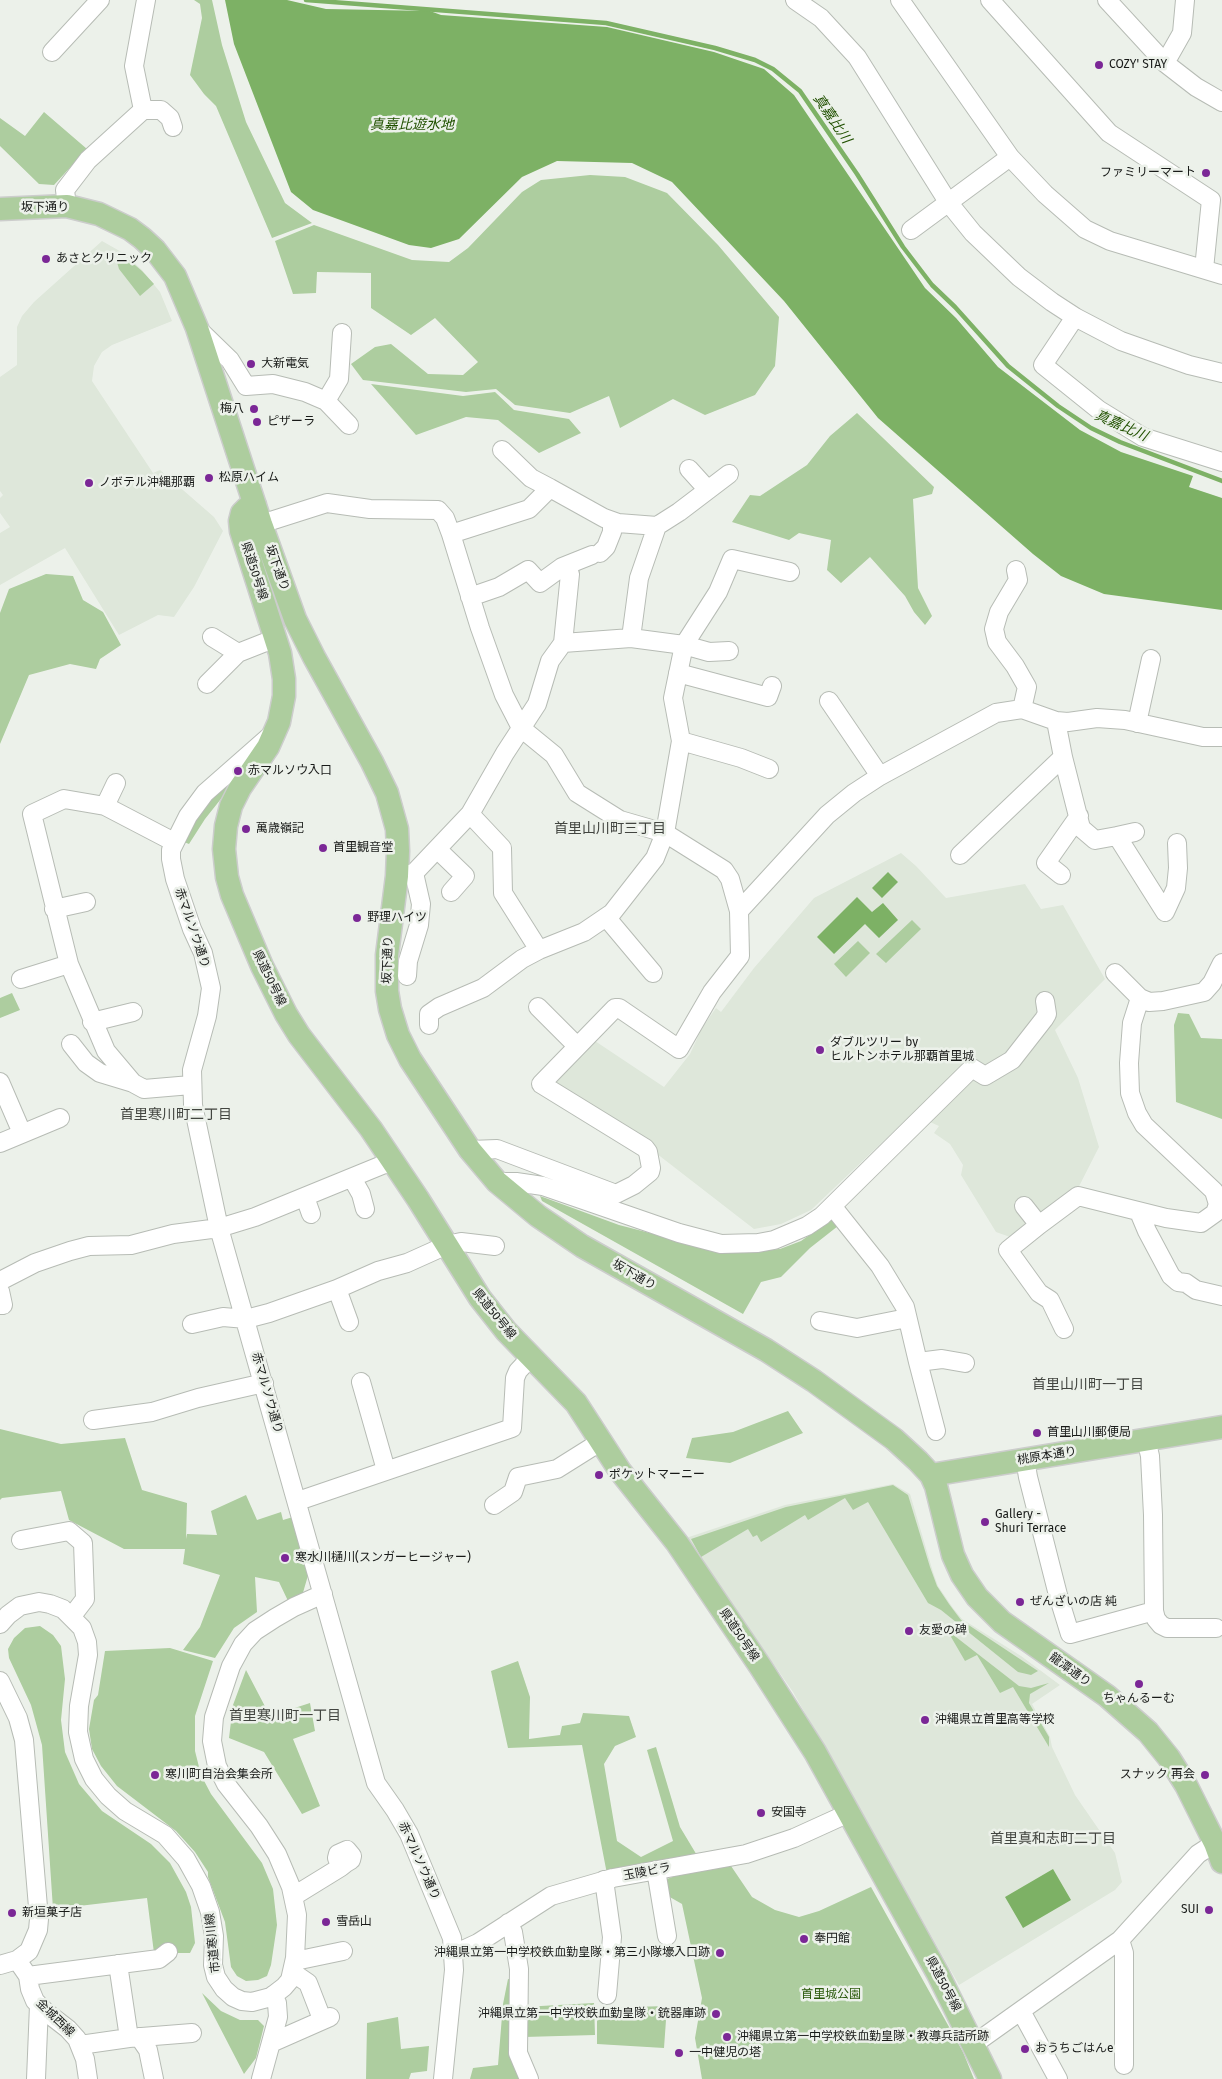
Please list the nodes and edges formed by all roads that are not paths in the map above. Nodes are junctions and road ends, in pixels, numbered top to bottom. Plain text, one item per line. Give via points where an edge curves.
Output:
1 (100, 0) edge
2 (146, 0) edge
3 (795, 0) edge
4 (900, 0) edge
5 (990, 0) edge
6 (1107, 0) edge
7 (1185, 0) edge
8 (52, 52) dead end
9 (1165, 63) junction
10 (1222, 102) edge
11 (143, 110) junction
12 (173, 127) dead end
13 (1010, 157) junction
14 (948, 202) junction
15 (67, 206) junction
16 (0, 208) edge
17 (911, 230) dead end
18 (1204, 269) junction
19 (1222, 275) edge
20 (1075, 317) junction
21 (197, 328) junction
22 (342, 333) dead end
23 (1222, 373) edge
24 (326, 402) junction
25 (349, 425) dead end
26 (502, 450) dead end
27 (1222, 462) edge
28 (689, 469) dead end
29 (729, 474) dead end
30 (550, 488) junction
31 (708, 490) junction
32 (258, 515) junction
33 (612, 521) junction
34 (657, 526) junction
35 (451, 534) junction
36 (562, 567) junction
37 (1016, 570) dead end
38 (790, 572) dead end
39 (470, 597) junction
40 (212, 637) dead end
41 (276, 638) junction
42 (631, 638) junction
43 (563, 643) junction
44 (684, 645) junction
45 (729, 651) dead end
46 (238, 653) junction
47 (1151, 659) dead end
48 (678, 673) junction
49 (207, 684) dead end
50 (772, 686) dead end
51 (829, 701) dead end
52 (1022, 709) junction
53 (1056, 721) junction
54 (1137, 722) junction
55 (521, 728) junction
56 (275, 732) junction
57 (1222, 734) edge
58 (681, 741) junction
59 (1063, 757) junction
60 (769, 769) dead end
61 (880, 776) junction
62 (116, 783) dead end
63 (105, 806) junction
64 (470, 814) junction
65 (1079, 816) junction
66 (1135, 832) dead end
67 (665, 833) junction
68 (1117, 836) junction
69 (174, 842) junction
70 (1178, 843) dead end
71 (437, 849) junction
72 (960, 855) dead end
73 (406, 874) junction
74 (1061, 875) dead end
75 (451, 892) dead end
76 (86, 902) dead end
77 (54, 909) junction
78 (739, 911) junction
79 (606, 917) junction
80 (539, 950) junction
81 (1222, 963) edge
82 (69, 964) junction
83 (653, 973) dead end
84 (1114, 973) dead end
85 (407, 976) dead end
86 (21, 979) dead end
87 (1140, 998) junction
88 (1045, 1001) dead end
89 (538, 1006) dead end
90 (133, 1012) dead end
91 (92, 1022) junction
92 (429, 1025) dead end
93 (70, 1044) dead end
94 (577, 1046) junction
95 (0, 1082) edge
96 (133, 1083) junction
97 (191, 1085) junction
98 (60, 1118) dead end
99 (22, 1133) junction
100 (0, 1143) edge
101 (470, 1150) junction
102 (392, 1161) junction
103 (352, 1178) junction
104 (497, 1182) junction
105 (305, 1197) junction
106 (1024, 1206) dead end
107 (832, 1207) junction
108 (366, 1209) dead end
109 (1139, 1212) junction
110 (311, 1214) dead end
111 (1039, 1225) junction
112 (220, 1228) junction
113 (447, 1245) junction
114 (495, 1246) dead end
115 (0, 1281) edge
116 (337, 1290) junction
117 (0, 1291) edge
118 (1222, 1296) edge
119 (0, 1306) edge
120 (907, 1318) junction
121 (246, 1319) junction
122 (820, 1321) dead end
123 (349, 1322) dead end
124 (192, 1324) dead end
125 (1064, 1329) dead end
126 (531, 1357) junction
127 (918, 1362) junction
128 (965, 1363) dead end
129 (264, 1382) junction
130 (362, 1382) dead end
131 (93, 1420) dead end
132 (1222, 1427) edge
133 (936, 1431) dead end
134 (1146, 1439) junction
135 (600, 1442) junction
136 (1025, 1460) junction
137 (386, 1470) junction
138 (931, 1475) junction
139 (298, 1501) junction
140 (494, 1505) dead end
141 (21, 1540) dead end
142 (323, 1594) junction
143 (1154, 1611) junction
144 (72, 1616) junction
145 (0, 1624) edge
146 (1216, 1628) dead end
147 (0, 1681) edge
148 (849, 1813) junction
149 (1218, 1852) edge
150 (341, 1867) dead end
151 (656, 1870) junction
152 (604, 1880) junction
153 (294, 1896) junction
154 (508, 1923) junction
155 (667, 1936) dead end
156 (1120, 1940) junction
157 (343, 1951) dead end
158 (454, 1951) junction
159 (168, 1952) dead end
160 (8, 1963) edge
161 (118, 1964) junction
162 (294, 1967) junction
163 (28, 1976) junction
164 (273, 1995) junction
165 (607, 1995) dead end
166 (39, 2005) junction
167 (1021, 2011) junction
168 (192, 2032) dead end
169 (134, 2038) junction
170 (271, 2043) junction
171 (974, 2044) junction
172 (80, 2045) junction
173 (1124, 2065) dead end
174 (36, 2079) edge
175 (88, 2079) edge
176 (154, 2079) edge
177 (260, 2079) edge
178 (443, 2079) edge
179 (529, 2079) edge
180 (990, 2079) edge
181 (1058, 2079) edge

1 - 8 street
2 - 11 street via 134,66
3 - 14 street via 821,18 845,41
4 - 13 street
5 - 18 street via 1109,133 1211,200
6 - 9 street
7 - 9 street via 1182,33
9 - 10 street
11 - 12 street via 161,110 170,118
11 - 15 street via 88,160 65,190
13 - 14 street
13 - 18 street via 1085,229 1110,241
14 - 17 street
14 - 20 street via 1003,263
15 - 16 main road, 坂下通り
15 - 21 main road, 坂下通り via 99,214 142,238 175,276
18 - 19 street
20 - 23 street via 1144,350
20 - 27 street via 1043,365 1099,410 1143,437 1182,452
21 - 24 street via 230,360 246,386 273,384 305,392
21 - 32 main road, 坂下通り
22 - 24 street via 339,380
24 - 25 street
26 - 30 street via 532,478
28 - 31 street
29 - 31 street
30 - 33 street
30 - 35 street via 529,509
31 - 34 street
32 - 35 street via 327,503 370,509 438,510
32 - 41 main road, 県道50号線 via 248,508 242,513 241,532
32 - 73 main road, 坂下通り via 305,640 387,793
33 - 34 street
33 - 36 street via 606,547
34 - 42 street via 639,578
35 - 39 street
36 - 39 street via 540,583 528,570
36 - 43 street via 570,574
37 - 52 street via 1018,580 999,612 994,629 997,642 1027,687
38 - 44 street via 732,560 718,592
39 - 55 street via 504,695
40 - 46 street
41 - 46 street
41 - 56 main road, 県道50号線 via 283,668 284,696
42 - 43 street
42 - 44 street
43 - 55 street via 550,661 537,704
44 - 45 street via 709,652
44 - 48 street
46 - 49 street
47 - 54 street
48 - 50 street via 768,697
48 - 58 street via 673,698
51 - 61 street
52 - 53 street
52 - 61 street via 996,713
53 - 54 street via 1097,718
53 - 59 street
54 - 57 street via 1203,737
55 - 64 street
55 - 67 street via 554,755 577,793 620,820
56 - 69 street, 赤マルソウ通り via 205,793
56 - 102 main road, 県道50号線 via 231,806 224,849 227,877 242,920 286,1014
58 - 60 street
58 - 67 street
59 - 65 street
59 - 72 street
61 - 78 street via 827,815
62 - 63 street
63 - 69 street
63 - 77 street via 64,799 32,814
64 - 71 street
64 - 80 street via 502,848 503,894
65 - 68 street via 1082,828 1095,840
65 - 74 street via 1046,863
66 - 68 street
67 - 78 street via 724,870 730,878
67 - 79 street via 655,858
68 - 70 street via 1165,912 1176,888
69 - 97 street, 赤マルソウ通り via 173,869 203,954 211,988 210,1007 192,1070
71 - 73 street
71 - 75 street via 465,876
73 - 85 street via 421,904
73 - 101 main road, 坂下通り via 386,969 395,1026 410,1059
76 - 77 street
77 - 82 street
78 - 94 street via 740,956 712,992 679,1049 619,1008 611,1010
79 - 80 street via 584,932
79 - 83 street
80 - 92 street via 483,988 439,1006 429,1014
81 - 87 street via 1220,971 1204,992 1164,1001 1149,1002
82 - 86 street
82 - 91 street
84 - 87 street
87 - 109 street via 1132,1023 1129,1063 1130,1093 1137,1113 1144,1125 1214,1191 1218,1204 1215,1214 1201,1223
88 - 107 street via 1047,1014 1044,1020 1012,1060 985,1076 972,1068
89 - 94 street
90 - 91 street
91 - 96 street via 106,1051
93 - 96 street via 86,1063 100,1073
94 - 101 street via 542,1084 645,1148 650,1172 616,1194 496,1149
95 - 99 street
96 - 97 street via 144,1090
97 - 112 street, 赤マルソウ通り via 194,1114
98 - 99 street
99 - 100 street
101 - 104 main road, 坂下通り
102 - 103 street
102 - 113 main road, 県道50号線
103 - 105 street
103 - 108 street
104 - 107 street via 543,1186 679,1233 721,1244 774,1240 807,1226
104 - 138 main road, 坂下通り via 521,1204 582,1246 814,1381 894,1439
105 - 110 street
105 - 112 street
106 - 111 street
107 - 120 street via 880,1266 905,1307
109 - 111 street via 1078,1196
109 - 118 street via 1172,1276 1196,1290
111 - 125 street via 1008,1250 1039,1293 1050,1300
112 - 115 street via 131,1244 89,1246 35,1263
112 - 121 street, 赤マルソウ通り
113 - 114 street via 461,1242
113 - 116 street
113 - 126 main road, 県道50号線 via 493,1315
116 - 121 street
116 - 123 street
117 - 119 street via 3,1305
120 - 122 street via 857,1328
120 - 127 street
121 - 124 street via 222,1317
121 - 129 street, 赤マルソウ通り
126 - 135 main road, 県道50号線 via 568,1394
126 - 137 street via 515,1378 512,1428
127 - 128 street via 942,1359
127 - 133 street
129 - 131 street via 152,1412
129 - 139 street, 赤マルソウ通り
130 - 137 street
132 - 134 main road, 桃原本通り
134 - 136 main road, 桃原本通り
134 - 143 street via 1153,1515
135 - 140 street via 557,1469 518,1477 513,1492
135 - 148 main road, 県道50号線 via 723,1610 815,1752
136 - 138 main road, 桃原本通り
136 - 143 street via 1070,1634
137 - 139 street
138 - 149 main road, 龍潭通り via 941,1498 953,1555 977,1597 1002,1622 1100,1690 1138,1721 1169,1758 1194,1799
139 - 142 street, 赤マルソウ通り
141 - 144 street via 69,1531 82,1543 85,1600
142 - 153 street via 294,1606 258,1629 243,1644 227,1676 212,1730 212,1750 220,1774 272,1844
142 - 158 street, 赤マルソウ通り via 376,1782 409,1834 447,1923
143 - 146 street via 1161,1625 1167,1628
144 - 145 street via 54,1605 34,1603 16,1609
144 - 164 street, 市道寒川線 via 82,1628 87,1642 78,1732 84,1759 94,1779 116,1804 165,1835 191,1867 210,1912 214,1936 213,1965 224,1989 233,1997 247,2002
147 - 160 street via 18,1718 24,1740 38,1919 38,1930 29,1950
148 - 151 street, 玉陵ビラ via 794,1838 746,1854
148 - 171 main road, 県道50号線
149 - 156 street via 1198,1854
150 - 153 street
151 - 152 street, 玉陵ビラ
151 - 155 street
152 - 154 street, 玉陵ビラ via 551,1896
152 - 165 street via 612,1937
153 - 162 street via 297,1929
154 - 158 street, 玉陵ビラ via 471,1946
154 - 179 street via 513,1932 519,1969 518,2053
156 - 167 street
156 - 173 street via 1124,1953
157 - 162 street
158 - 178 street, 赤マルソウ通り
159 - 161 street via 159,1959
160 - 163 street, 金城西線
161 - 163 street
161 - 169 street
162 - 164 street via 287,1984
162 - 170 street via 308,1983 326,2018
163 - 166 street, 金城西線 via 32,1995
164 - 170 street via 278,2011
166 - 172 street, 金城西線 via 68,2029
166 - 174 street
167 - 171 street
167 - 181 street
168 - 169 street
169 - 172 street
169 - 176 street via 148,2050
170 - 177 street
171 - 180 main road, 県道50号線
172 - 175 street, 金城西線

